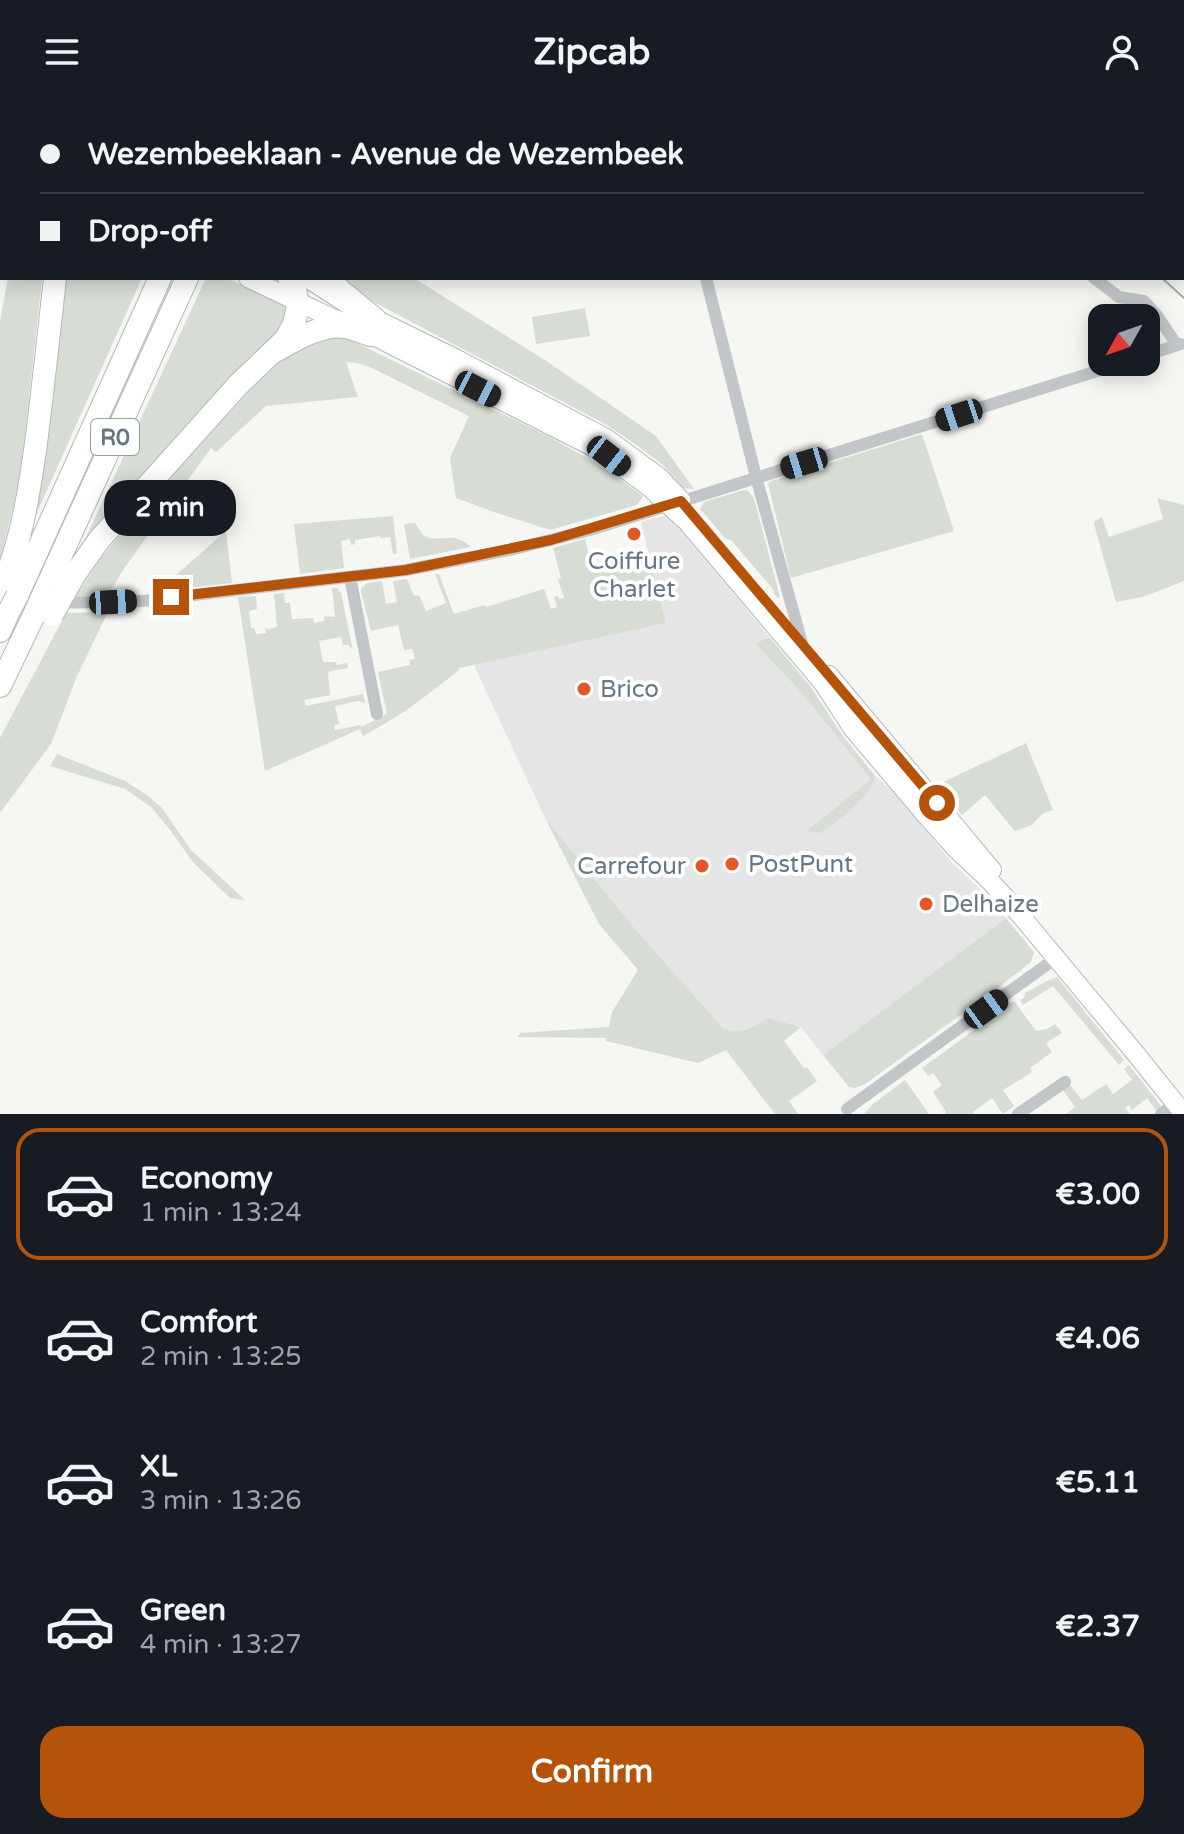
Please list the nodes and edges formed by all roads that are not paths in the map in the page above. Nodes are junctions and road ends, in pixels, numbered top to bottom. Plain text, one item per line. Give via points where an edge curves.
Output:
1 (55, 280) edge
2 (159, 280) edge
3 (186, 280) edge
4 (252, 280) edge
5 (290, 280) edge
6 (310, 280) edge
7 (330, 280) edge
8 (707, 280) edge
9 (1097, 280) edge
10 (299, 302) junction
11 (372, 327) junction
12 (1180, 344) edge
13 (1160, 350) edge
14 (273, 352) junction
15 (1088, 374) edge
16 (756, 477) junction
17 (676, 503) junction
18 (350, 577) junction
19 (48, 605) junction
20 (5, 608) edge
21 (802, 643) junction
22 (4, 677) edge
23 (377, 714) dead end
24 (1056, 958) junction
25 (1065, 1082) dead end
26 (1176, 1107) edge
27 (847, 1109) dead end
28 (1018, 1114) edge

1 - 20 highway via 27,504
2 - 20 highway, R0
3 - 19 highway, R0
4 - 10 main road
5 - 10 highway
6 - 11 main road via 355,309
7 - 11 highway
8 - 16 street
9 - 12 street via 1119,297 1144,301
10 - 11 main road via 350,324
10 - 14 highway via 294,324
11 - 14 highway via 323,330
11 - 17 main road via 455,358 606,438 658,476
12 - 13 street
14 - 19 highway via 99,540
15 - 16 street
16 - 17 street
16 - 21 street
17 - 18 street via 514,549
17 - 21 main road
17 - 24 main road via 823,683 853,729
18 - 20 street via 143,601
18 - 23 street
19 - 22 highway, R0
21 - 26 main road
24 - 26 main road
24 - 27 street
25 - 28 street

